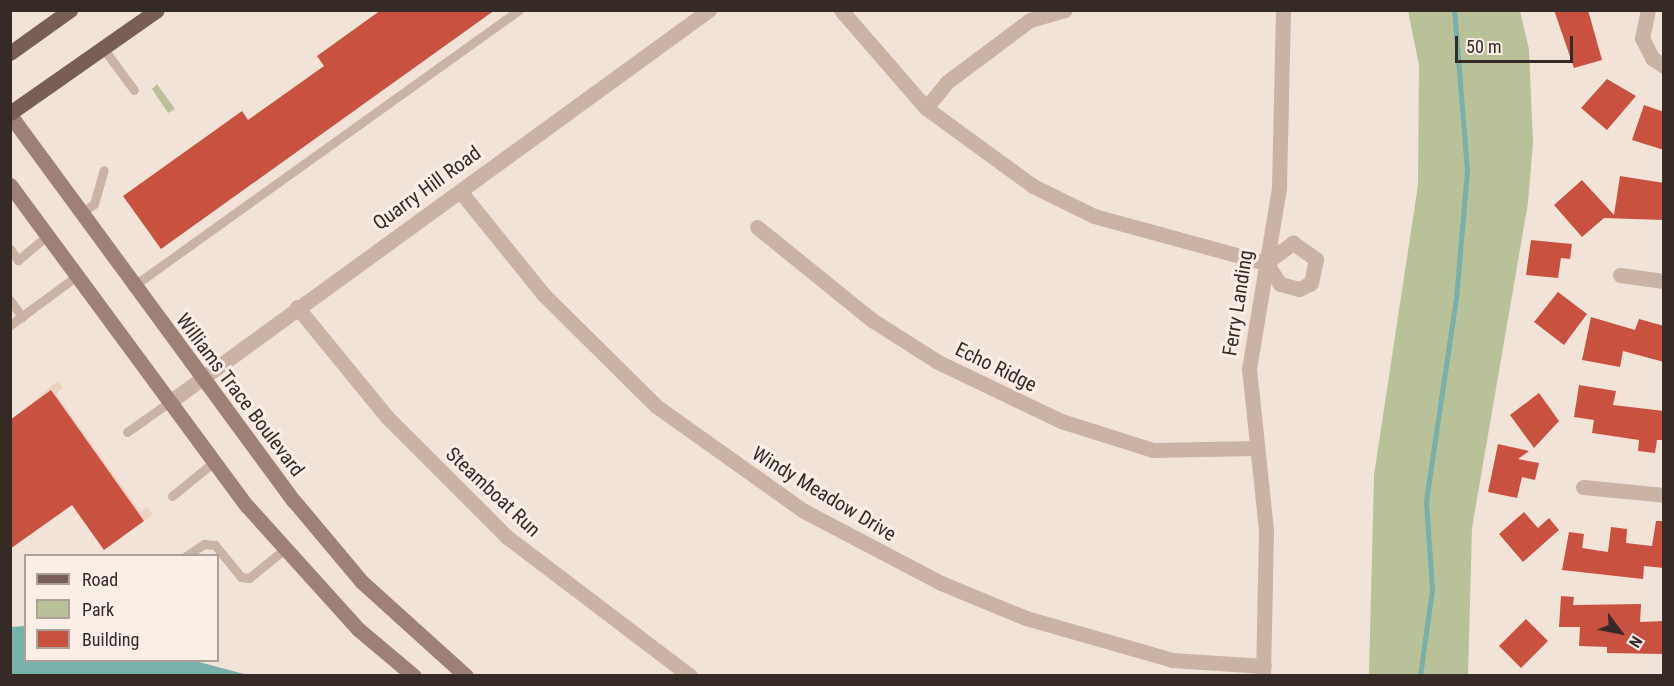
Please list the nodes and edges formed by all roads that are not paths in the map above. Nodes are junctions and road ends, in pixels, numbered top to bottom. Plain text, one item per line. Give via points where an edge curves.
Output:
1 (70, 10) edge
2 (157, 10) edge
3 (519, 10) edge
4 (709, 10) edge
5 (841, 10) edge
6 (1065, 10) edge
7 (1283, 10) edge
8 (1648, 10) edge
9 (104, 48) junction
10 (10, 53) edge
11 (1664, 66) edge
12 (134, 90) dead end
13 (926, 108) junction
14 (10, 114) edge
15 (104, 171) dead end
16 (10, 185) edge
17 (460, 191) junction
18 (80, 214) junction
19 (757, 227) dead end
20 (48, 235) junction
21 (10, 249) edge
22 (14, 263) edge
23 (1266, 263) junction
24 (1620, 275) dead end
25 (77, 276) junction
26 (1664, 280) edge
27 (132, 287) junction
28 (10, 300) edge
29 (297, 307) junction
30 (22, 317) junction
31 (10, 325) edge
32 (199, 378) junction
33 (171, 401) junction
34 (127, 432) dead end
35 (1256, 448) junction
36 (215, 461) junction
37 (1584, 487) dead end
38 (1664, 495) edge
39 (172, 496) dead end
40 (286, 548) junction
41 (188, 554) edge
42 (1264, 671) edge
43 (414, 675) edge
44 (466, 675) edge
45 (690, 675) edge

1 - 10 main road
2 - 9 main road
3 - 27 lane
4 - 17 street, Quarry Hill Road
5 - 13 street
6 - 13 street via 1030,20 946,82
7 - 23 street, Ferry Landing via 1279,187
8 - 11 street via 1642,38 1652,58
9 - 12 lane
9 - 14 main road
13 - 23 street via 1033,186 1094,216
14 - 18 main road, Williams Trace Boulevard
15 - 18 lane via 94,204
16 - 20 main road
17 - 29 street, Quarry Hill Road
17 - 42 street, Windy Meadow Drive via 543,294 657,406 804,511 941,583 1026,618 1172,660
18 - 27 main road, Williams Trace Boulevard
19 - 35 street, Echo Ridge via 900,338 1061,421 1154,450
20 - 22 lane
20 - 25 main road
21 - 22 lane
23 - 35 street, Ferry Landing via 1249,369
24 - 26 street
25 - 30 lane
25 - 33 main road
27 - 32 main road, Williams Trace Boulevard
28 - 30 lane
29 - 32 street, Quarry Hill Road
29 - 45 street, Steamboat Run via 387,417 507,537
30 - 31 lane
32 - 33 street, Quarry Hill Road
32 - 44 main road, Williams Trace Boulevard via 362,582
33 - 34 lane
33 - 36 main road
35 - 42 street, Ferry Landing via 1266,530
36 - 39 lane
36 - 40 main road
37 - 38 street
40 - 41 lane via 249,578 241,577 215,545 204,544
40 - 43 main road via 358,629

